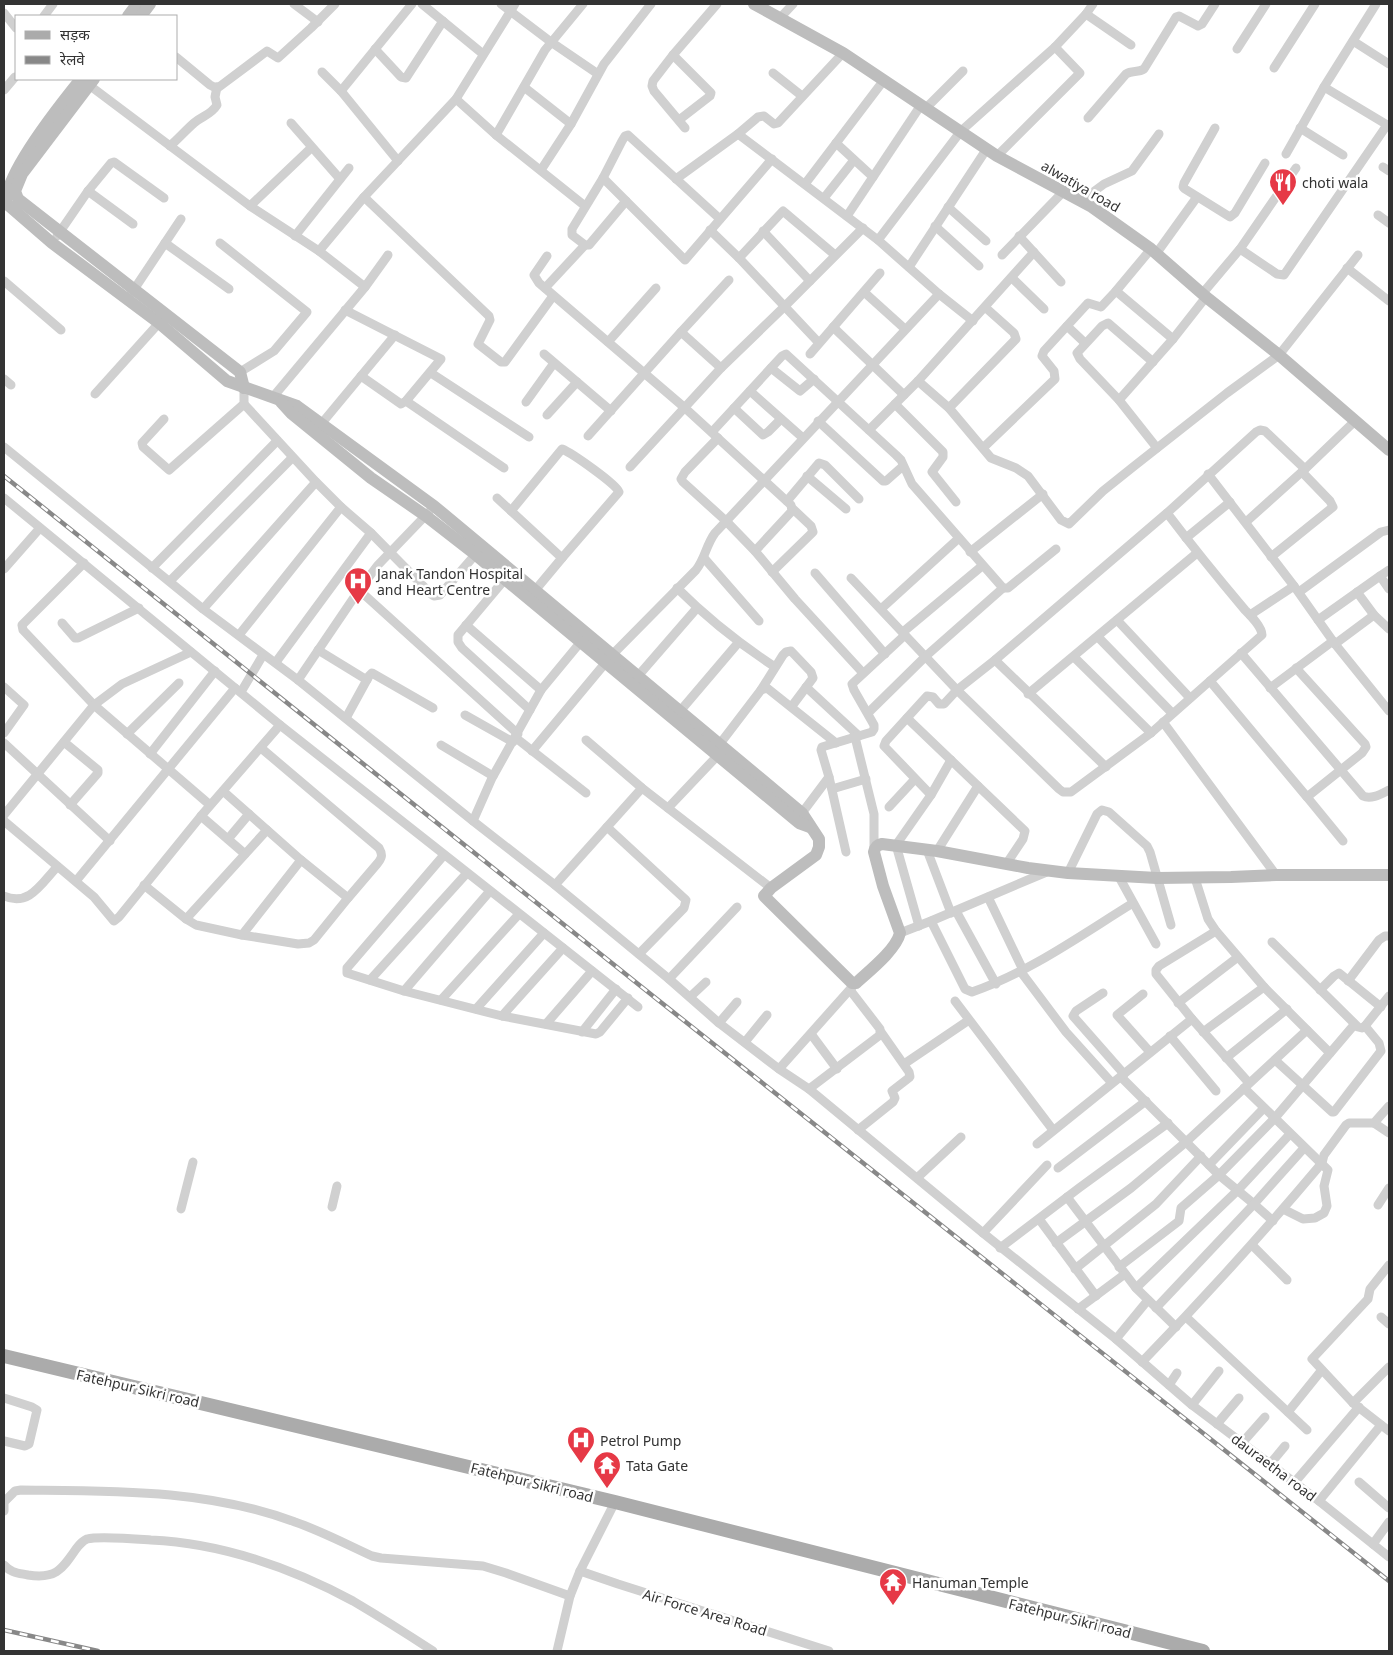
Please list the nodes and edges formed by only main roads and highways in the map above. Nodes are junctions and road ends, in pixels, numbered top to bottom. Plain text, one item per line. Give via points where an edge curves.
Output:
1 (4, 1356) edge
2 (1203, 1651) edge

1 - 2 main road, Fatehpur Sikri road via 615,1502

